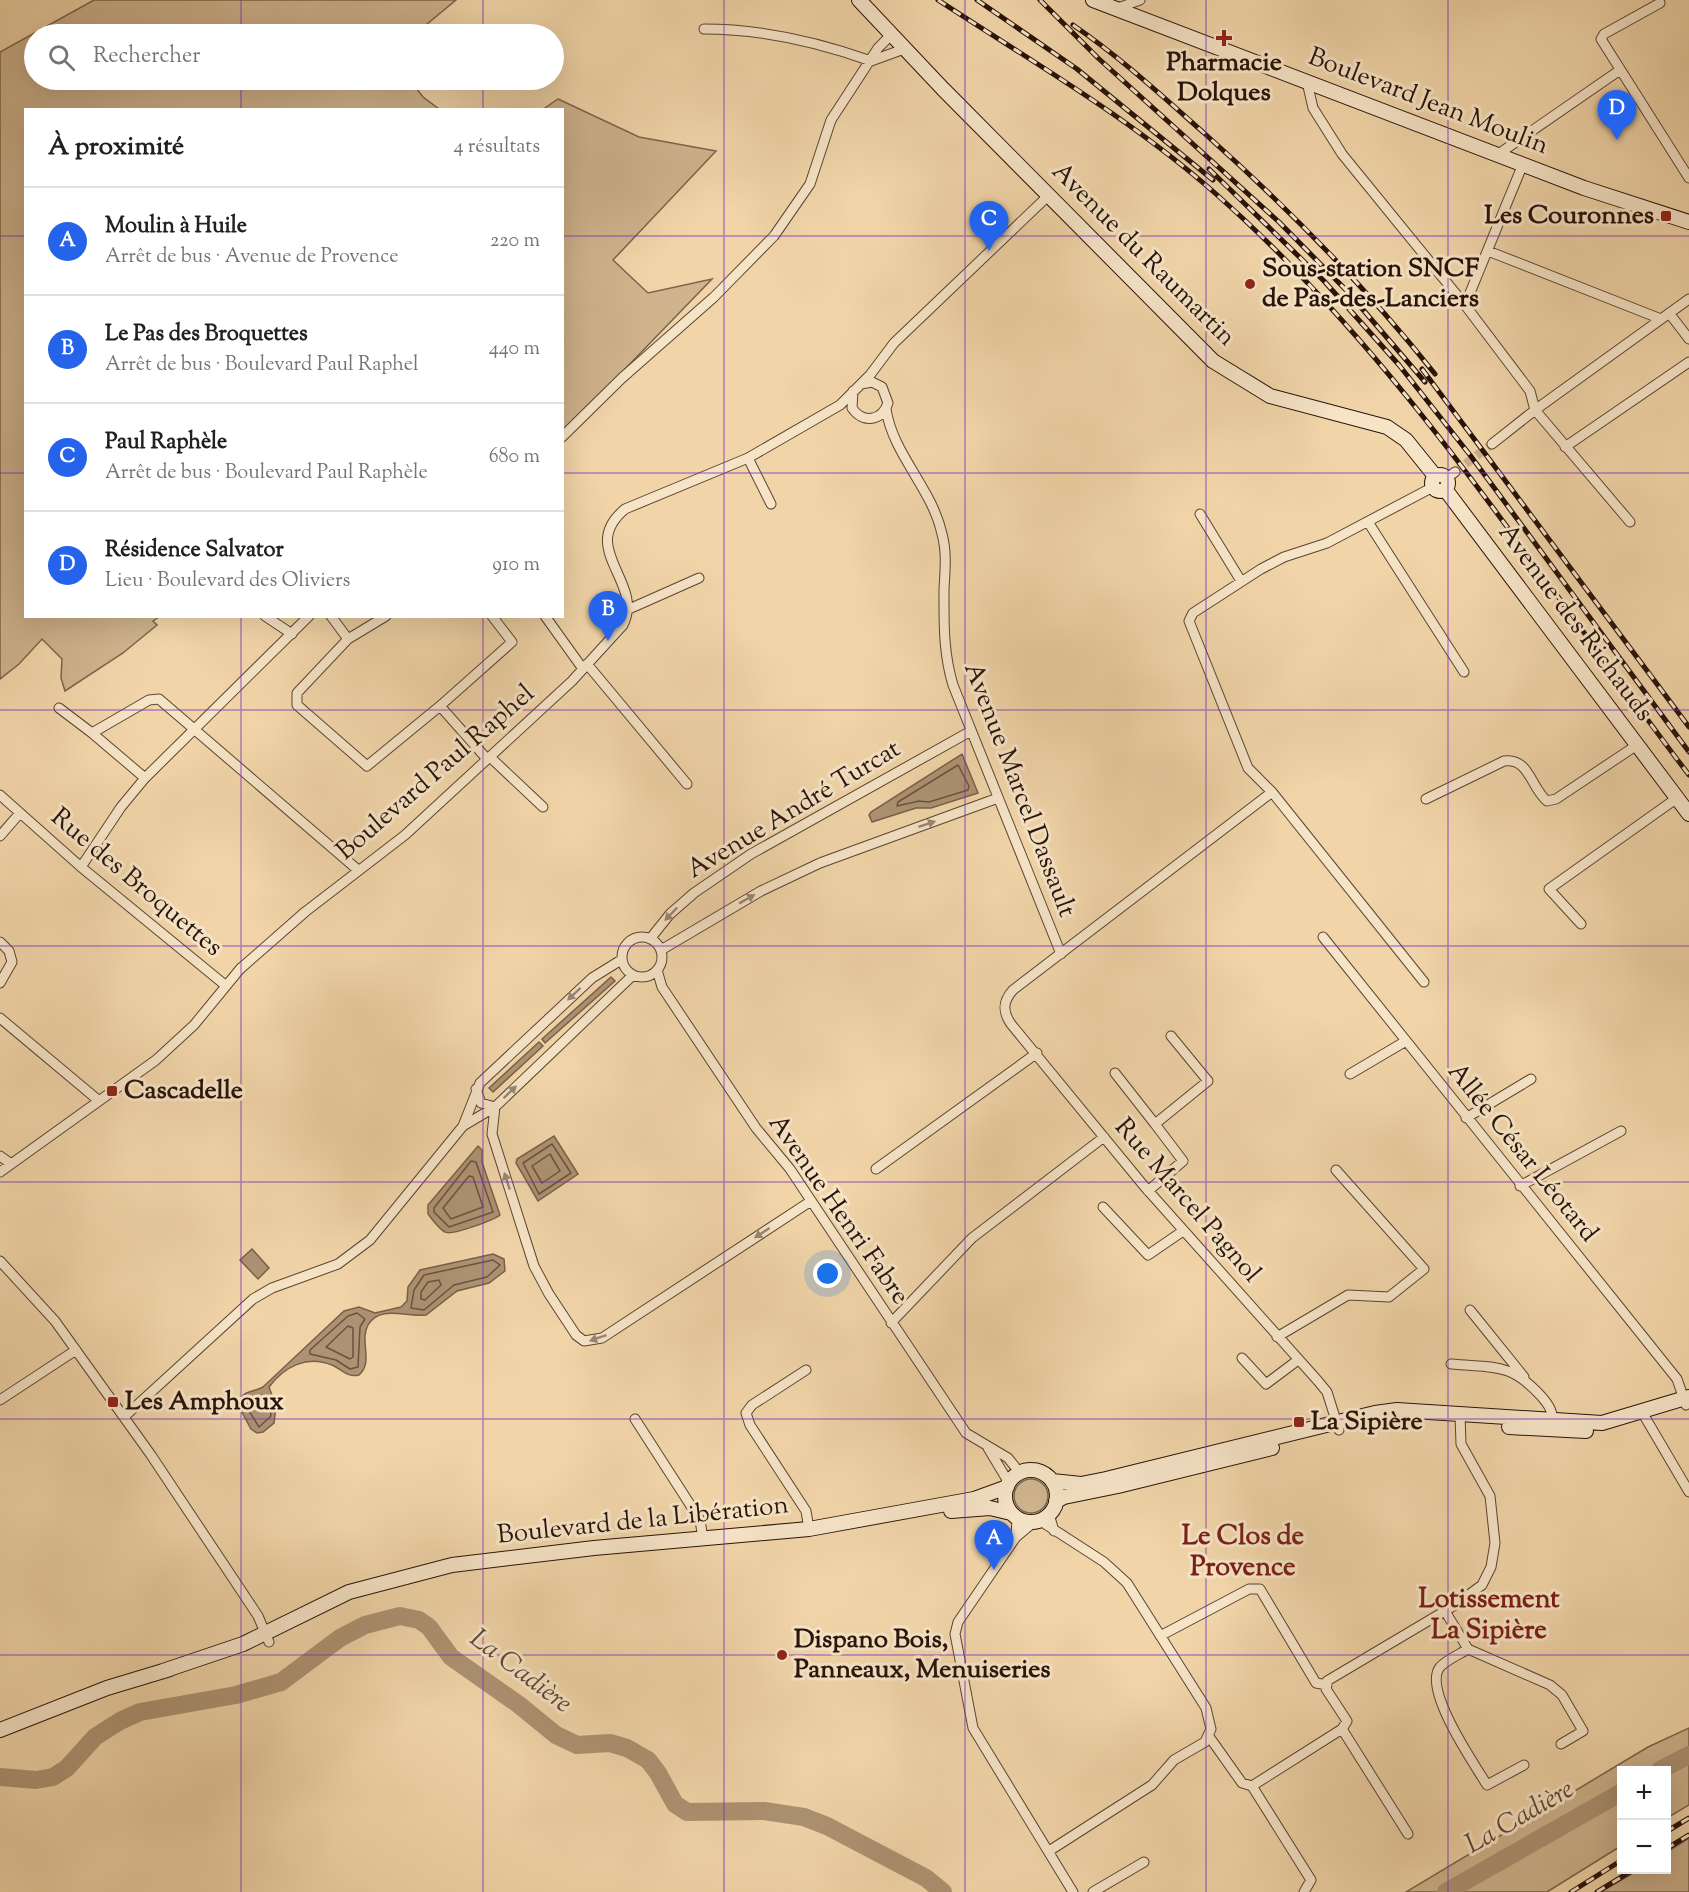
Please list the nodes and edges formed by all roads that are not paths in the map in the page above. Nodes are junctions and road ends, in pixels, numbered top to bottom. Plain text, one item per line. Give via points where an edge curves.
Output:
1 (859, 0) edge
2 (1093, 0) edge
3 (1140, 0) edge
4 (1660, 3) dead end
5 (1118, 8) junction
6 (704, 29) dead end
7 (891, 35) junction
8 (904, 49) junction
9 (871, 61) junction
10 (1620, 70) junction
11 (1307, 81) junction
12 (1497, 154) junction
13 (1523, 164) junction
14 (1689, 178) edge
15 (1049, 195) junction
16 (1689, 222) edge
17 (1488, 251) junction
18 (1689, 299) edge
19 (1465, 305) junction
20 (1665, 316) junction
21 (1689, 339) edge
22 (1689, 362) edge
23 (879, 363) junction
24 (861, 384) junction
25 (882, 387) junction
26 (853, 392) junction
27 (886, 409) junction
28 (1535, 410) junction
29 (830, 412) junction
30 (856, 413) junction
31 (872, 419) junction
32 (564, 435) edge
33 (893, 436) junction
34 (1492, 444) tunnel mouth
35 (1565, 447) junction
36 (748, 458) junction
37 (1443, 480) junction
38 (771, 504) dead end
39 (1200, 514) dead end
40 (1368, 522) junction
41 (1630, 522) dead end
42 (699, 578) dead end
43 (1241, 581) junction
44 (629, 609) junction
45 (268, 618) edge
46 (307, 618) edge
47 (332, 618) edge
48 (383, 618) edge
49 (494, 618) edge
50 (547, 618) edge
51 (292, 634) junction
52 (348, 639) junction
53 (585, 666) junction
54 (1464, 672) dead end
55 (440, 706) junction
56 (59, 708) dead end
57 (195, 729) junction
58 (971, 731) junction
59 (92, 733) junction
60 (1637, 745) junction
61 (488, 758) junction
62 (145, 778) junction
63 (687, 784) dead end
64 (1272, 792) junction
65 (0, 795) edge
66 (998, 798) junction
67 (1677, 798) junction
68 (1426, 799) dead end
69 (543, 807) dead end
70 (20, 813) junction
71 (1689, 814) edge
72 (0, 836) edge
73 (81, 867) junction
74 (358, 870) junction
75 (1581, 924) dead end
76 (1323, 937) dead end
77 (650, 939) junction
78 (0, 942) edge
79 (661, 950) junction
80 (1061, 954) junction
81 (621, 960) junction
82 (657, 970) junction
83 (632, 976) junction
84 (646, 977) junction
85 (0, 982) edge
86 (1424, 982) dead end
87 (225, 985) junction
88 (662, 987) junction
89 (0, 1018) edge
90 (1171, 1036) dead end
91 (1406, 1041) junction
92 (1037, 1053) junction
93 (1115, 1073) dead end
94 (1350, 1074) dead end
95 (1531, 1079) dead end
96 (476, 1089) junction
97 (98, 1100) junction
98 (495, 1107) junction
99 (1466, 1118) junction
100 (1155, 1124) junction
101 (464, 1126) junction
102 (1622, 1131) dead end
103 (1104, 1137) junction
104 (0, 1156) edge
105 (11, 1164) junction
106 (876, 1169) dead end
107 (1336, 1170) dead end
108 (0, 1172) edge
109 (1520, 1186) junction
110 (1148, 1191) junction
111 (811, 1201) junction
112 (1103, 1206) dead end
113 (1183, 1231) junction
114 (0, 1261) edge
115 (1470, 1310) dead end
116 (891, 1323) junction
117 (1277, 1337) junction
118 (76, 1350) junction
119 (1242, 1358) dead end
120 (1298, 1360) junction
121 (1451, 1364) dead end
122 (806, 1370) dead end
123 (1524, 1377) junction
124 (0, 1400) edge
125 (1687, 1401) edge
126 (1644, 1415) junction
127 (123, 1417) junction
128 (635, 1419) dead end
129 (1460, 1419) junction
130 (1338, 1426) junction
131 (1553, 1426) junction
132 (988, 1448) junction
133 (1020, 1473) junction
134 (1052, 1481) junction
135 (1008, 1485) junction
136 (1689, 1492) edge
137 (1056, 1501) junction
138 (904, 1512) junction
139 (1014, 1515) junction
140 (1041, 1519) junction
141 (808, 1529) junction
142 (1017, 1537) junction
143 (704, 1539) junction
144 (1445, 1611) junction
145 (1160, 1636) junction
146 (268, 1638) junction
147 (1468, 1649) junction
148 (1327, 1685) junction
149 (1341, 1729) junction
150 (0, 1730) edge
151 (1208, 1735) junction
152 (1561, 1744) dead end
153 (1524, 1765) dead end
154 (1252, 1786) junction
155 (1408, 1834) dead end
156 (1049, 1851) junction
157 (1144, 1862) dead end
158 (1073, 1892) edge
159 (1093, 1892) edge
160 (1304, 1892) edge

1 - 7 street, Avenue du Raumartin
2 - 5 street, Boulevard Jean Moulin
3 - 5 street
4 - 10 street via 1602,36 1601,42
5 - 11 street, Boulevard Jean Moulin
6 - 9 street via 761,33 823,44
7 - 8 street, Avenue du Raumartin
7 - 9 street
8 - 9 street
8 - 15 street, Avenue du Raumartin
9 - 32 street via 831,120 810,184 774,236
10 - 12 street
10 - 14 street
11 - 12 street, Boulevard Jean Moulin
11 - 19 street via 1312,108 1342,154
12 - 13 street, Boulevard Jean Moulin
13 - 16 street, Boulevard Jean Moulin
13 - 17 street
15 - 23 street via 894,343
15 - 37 street, Avenue du Raumartin via 1213,361 1270,396 1387,427 1406,440
17 - 19 street
17 - 20 street
18 - 20 street
19 - 28 street via 1530,391
20 - 21 street
20 - 28 street
22 - 35 street
23 - 24 street
23 - 25 street
24 - 25 street via 872,382
24 - 26 street
25 - 27 street via 888,397
26 - 29 street
26 - 30 street via 850,403
27 - 31 street
27 - 33 street, Avenue Marcel Dassault
28 - 34 street
28 - 35 street
29 - 30 street
29 - 36 street
30 - 31 street
31 - 33 street, Avenue Marcel Dassault
33 - 58 street, Avenue Marcel Dassault via 932,505 942,531 945,655
35 - 41 street
36 - 38 street
36 - 44 street via 625,510 614,519 606,539
37 - 40 street
37 - 60 street, Avenue des Richauds
39 - 43 street
40 - 43 street via 1327,543 1284,557
40 - 54 street
42 - 44 street
43 - 64 street via 1193,613 1189,624 1248,768
44 - 53 street, Boulevard Paul Raphel via 623,625
45 - 51 street
46 - 51 street
47 - 52 street
48 - 52 street
49 - 55 street via 512,642
50 - 53 street
51 - 57 street
52 - 55 street via 297,693 297,705 367,766
53 - 61 street, Boulevard Paul Raphel
53 - 63 street
55 - 61 street
56 - 59 street
57 - 59 street via 159,699 149,700
57 - 62 street
57 - 74 street
58 - 66 street, Avenue Marcel Dassault
58 -> 77 street, Avenue André Turcat via 751,854 694,893
59 - 62 street
60 - 67 street, Avenue des Richauds
60 - 68 street via 1556,799 1547,801 1540,795 1524,767 1511,760
61 - 69 street
61 - 74 street, Boulevard Paul Raphel via 405,835
62 - 73 street
64 - 80 street
64 - 86 street
65 - 70 street, Rue des Broquettes
79 -> 66 street, Avenue André Turcat via 761,891 820,863
66 - 80 street, Avenue Marcel Dassault
67 - 71 street, Avenue des Richauds
67 - 75 street via 1549,889
70 - 72 street, Rue des Broquettes
70 - 73 street, Rue des Broquettes
73 - 87 street, Rue des Broquettes
74 - 87 street, Boulevard Paul Raphel via 263,948
76 - 91 street, Allée César Léotard
77 - 79 street
77 - 81 street via 638,937 627,943
78 - 85 street via 9,951 12,962
79 - 82 street
80 - 92 street, Rue Marcel Pagnol via 1013,990 1004,1006 1007,1019
81 - 83 street
81 -> 96 street via 592,978
82 - 84 street
82 - 88 street, Avenue Henri Fabre
83 - 84 street
98 -> 83 street
84 - 88 street, Avenue Henri Fabre
87 - 97 street, Boulevard Paul Raphel via 194,1025 156,1060
88 - 111 street, Avenue Henri Fabre via 756,1128
89 - 97 street
90 - 100 street via 1208,1081
91 - 94 street
91 - 99 street, Allée César Léotard
92 - 103 street, Rue Marcel Pagnol
92 - 106 street
93 - 100 street
95 - 99 street
96 - 98 street via 481,1103
96 - 101 street
97 - 105 street, Boulevard Paul Raphel
98 - 101 street
111 -> 98 street via 603,1338 584,1341 576,1335 534,1266 492,1134
99 - 109 street, Allée César Léotard
100 - 110 street via 1183,1161
101 - 127 street via 370,1240 338,1264 253,1299
102 - 109 street
103 - 110 street, Rue Marcel Pagnol
103 - 116 street via 972,1238
104 - 105 street
105 - 108 street, Boulevard Paul Raphel
107 - 117 street via 1424,1269 1389,1297 1348,1295
109 - 125 street, Allée César Léotard via 1677,1379
110 - 113 street, Rue Marcel Pagnol
111 - 116 street, Avenue Henri Fabre
112 - 113 street via 1148,1255
113 - 117 street, Rue Marcel Pagnol
114 - 118 street
115 - 123 street
116 - 132 street, Avenue Henri Fabre via 966,1433
117 - 120 street, Rue Marcel Pagnol
118 - 124 street
118 - 127 street
119 - 120 street via 1266,1384
120 - 130 street, Rue Marcel Pagnol via 1327,1392
121 - 123 street via 1506,1369
122 - 141 street via 752,1405 746,1413 806,1511
123 - 131 street via 1550,1407
125 - 126 street
126 - 131 street
126 - 136 street
127 - 146 street via 258,1616
128 - 143 street via 700,1521
129 - 130 street via 1397,1410
129 - 131 street
129 - 144 street via 1461,1444 1490,1496 1495,1543 1491,1567 1482,1585
130 - 134 street via 1081,1484
130 - 137 street
132 - 133 street, Avenue Henri Fabre via 1008,1458
132 - 135 street, Avenue Henri Fabre
133 - 134 street via 1034,1471
133 - 135 street, Boulevard de la Libération
134 - 137 street
135 - 138 street, Boulevard de la Libération via 974,1499
135 - 139 street via 1005,1501
137 - 140 street
138 - 139 street, Boulevard de la Libération via 990,1508
138 - 141 street, Boulevard de la Libération
139 - 140 street, Boulevard de la Libération
139 - 142 street
140 - 142 street
140 - 145 street via 1104,1562 1127,1583
141 - 143 street, Boulevard de la Libération
142 - 156 street via 958,1622 955,1634 973,1728
143 - 146 street, Boulevard de la Libération via 452,1565 349,1592
144 - 147 street
144 - 148 street
145 - 148 street via 1249,1589 1260,1589 1316,1683
145 - 151 street via 1206,1708 1211,1729
146 - 150 street, Boulevard de la Libération via 107,1688
147 - 152 street via 1550,1685 1562,1695 1583,1731
147 - 153 street via 1440,1667 1436,1677 1445,1712 1487,1785
148 - 149 street via 1347,1721
149 - 154 street
149 - 155 street
151 - 154 street via 1242,1783
151 - 156 street via 1204,1742 1174,1760 1152,1785
154 - 160 street via 1311,1880
156 - 158 street
157 - 159 street

